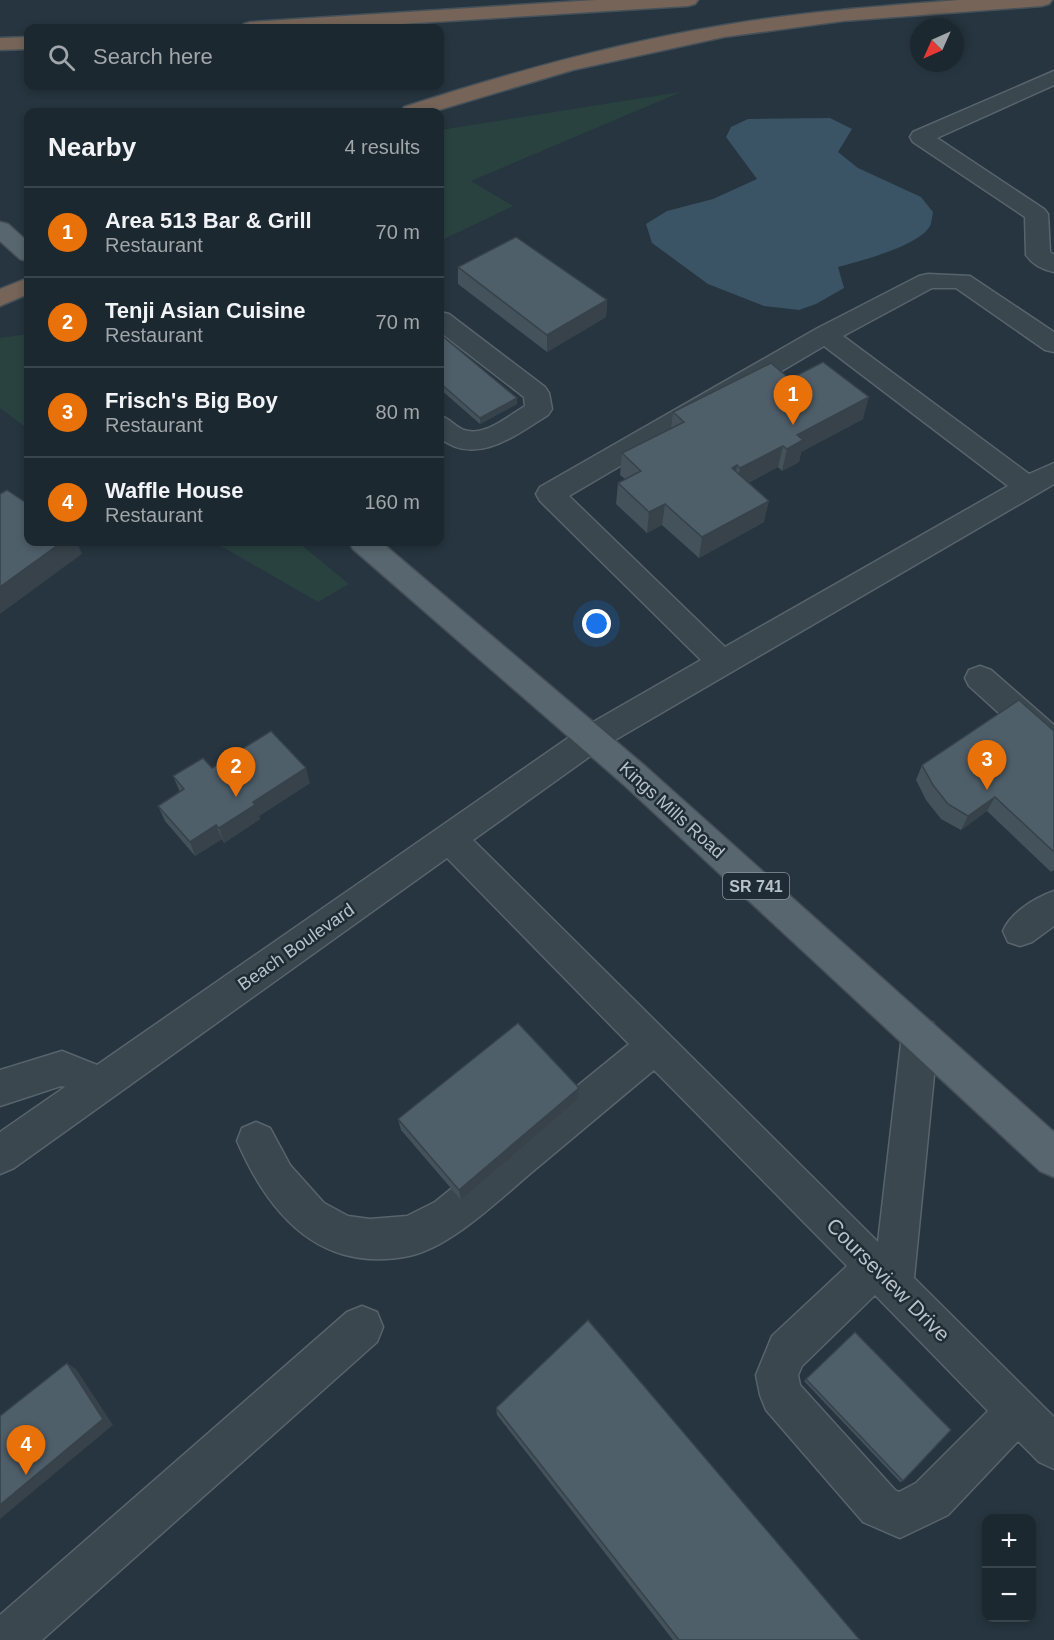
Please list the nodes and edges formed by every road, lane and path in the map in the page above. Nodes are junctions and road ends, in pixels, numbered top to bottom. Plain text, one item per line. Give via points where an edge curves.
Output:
1 (688, 0) edge
2 (1042, 0) edge
3 (313, 24) edge
4 (24, 43) edge
5 (0, 44) edge
6 (1054, 76) edge
7 (424, 108) edge
8 (0, 229) edge
9 (24, 250) edge
10 (1054, 265) edge
11 (24, 287) edge
12 (0, 298) edge
13 (444, 324) edge
14 (825, 335) junction
15 (1054, 344) edge
16 (444, 427) edge
17 (1054, 472) edge
18 (1028, 487) junction
19 (368, 546) edge
20 (722, 662) junction
21 (980, 678) dead end
22 (592, 738) junction
23 (1054, 744) edge
24 (450, 839) junction
25 (1054, 906) edge
26 (1020, 931) dead end
27 (920, 1035) junction
28 (656, 1045) junction
29 (100, 1084) junction
30 (0, 1088) edge
31 (256, 1141) dead end
32 (0, 1155) edge
33 (1054, 1158) edge
34 (884, 1276) junction
35 (362, 1327) dead end
36 (1018, 1411) junction
37 (1054, 1447) edge
38 (7, 1640) edge

1 - 3 highway
2 - 7 highway via 856,15 703,35 583,60
4 - 5 highway
6 - 10 street via 921,138 1036,214 1038,255
8 - 9 main road
11 - 12 highway
13 - 16 street via 536,393 539,409 490,439 458,439
14 - 15 street via 928,281 961,281
14 - 18 street
14 - 20 street via 550,494
17 - 18 street, Beach Boulevard
18 - 20 street, Beach Boulevard
19 - 22 main road, Kings Mills Road / SR 741
20 - 22 street, Beach Boulevard
21 - 23 street
22 - 24 street, Beach Boulevard
22 - 27 main road, Kings Mills Road / SR 741
24 - 28 street, Courseview Drive
24 - 29 street, Beach Boulevard
25 - 26 street
27 - 33 main road, Kings Mills Road / SR 741
27 - 34 street
28 - 31 street via 449,1216 410,1236 370,1239 344,1235 310,1217 276,1179
28 - 34 street, Courseview Drive
29 - 30 street via 62,1068
29 - 32 street, Beach Boulevard
34 - 36 street, Courseview Drive
34 - 36 street via 787,1351 777,1375 781,1395 879,1506 900,1516 932,1499
35 - 38 street
36 - 37 street, Courseview Drive

